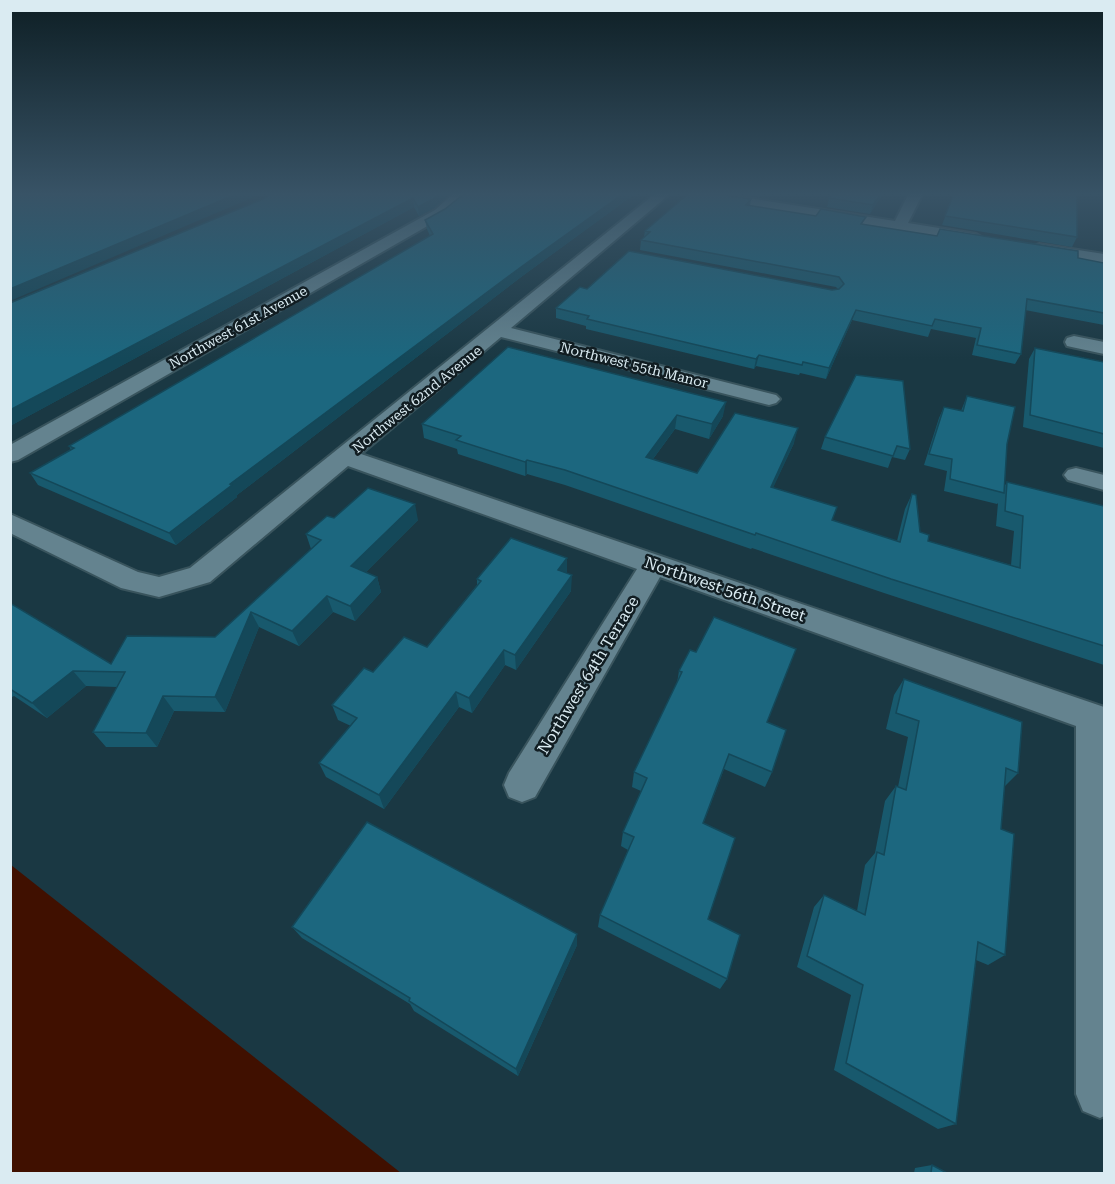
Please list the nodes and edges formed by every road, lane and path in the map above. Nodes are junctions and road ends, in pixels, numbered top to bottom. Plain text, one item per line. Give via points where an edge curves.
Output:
1 (377, 248) edge
2 (598, 248) edge
3 (599, 248) edge
4 (1038, 248) edge
5 (621, 252) dead end
6 (1104, 260) edge
7 (499, 331) junction
8 (1074, 342) dead end
9 (1104, 348) edge
10 (769, 399) dead end
11 (10, 455) edge
12 (346, 457) junction
13 (1076, 475) dead end
14 (1104, 483) edge
15 (10, 522) edge
16 (654, 564) junction
17 (1099, 719) edge
18 (522, 785) dead end
19 (1100, 1094) dead end

1 - 11 street, Northwest 61st Avenue
2 - 7 street, Northwest 62nd Avenue
3 - 5 street
4 - 6 street
7 - 10 street, Northwest 55th Manor
7 - 12 street, Northwest 62nd Avenue
8 - 9 street
12 - 15 street, Northwest 62nd Avenue via 200,575 159,587 131,581
12 - 16 street, Northwest 56th Street
13 - 14 street
16 - 17 street, Northwest 56th Street
16 - 18 street, Northwest 64th Terrace
17 - 19 street

